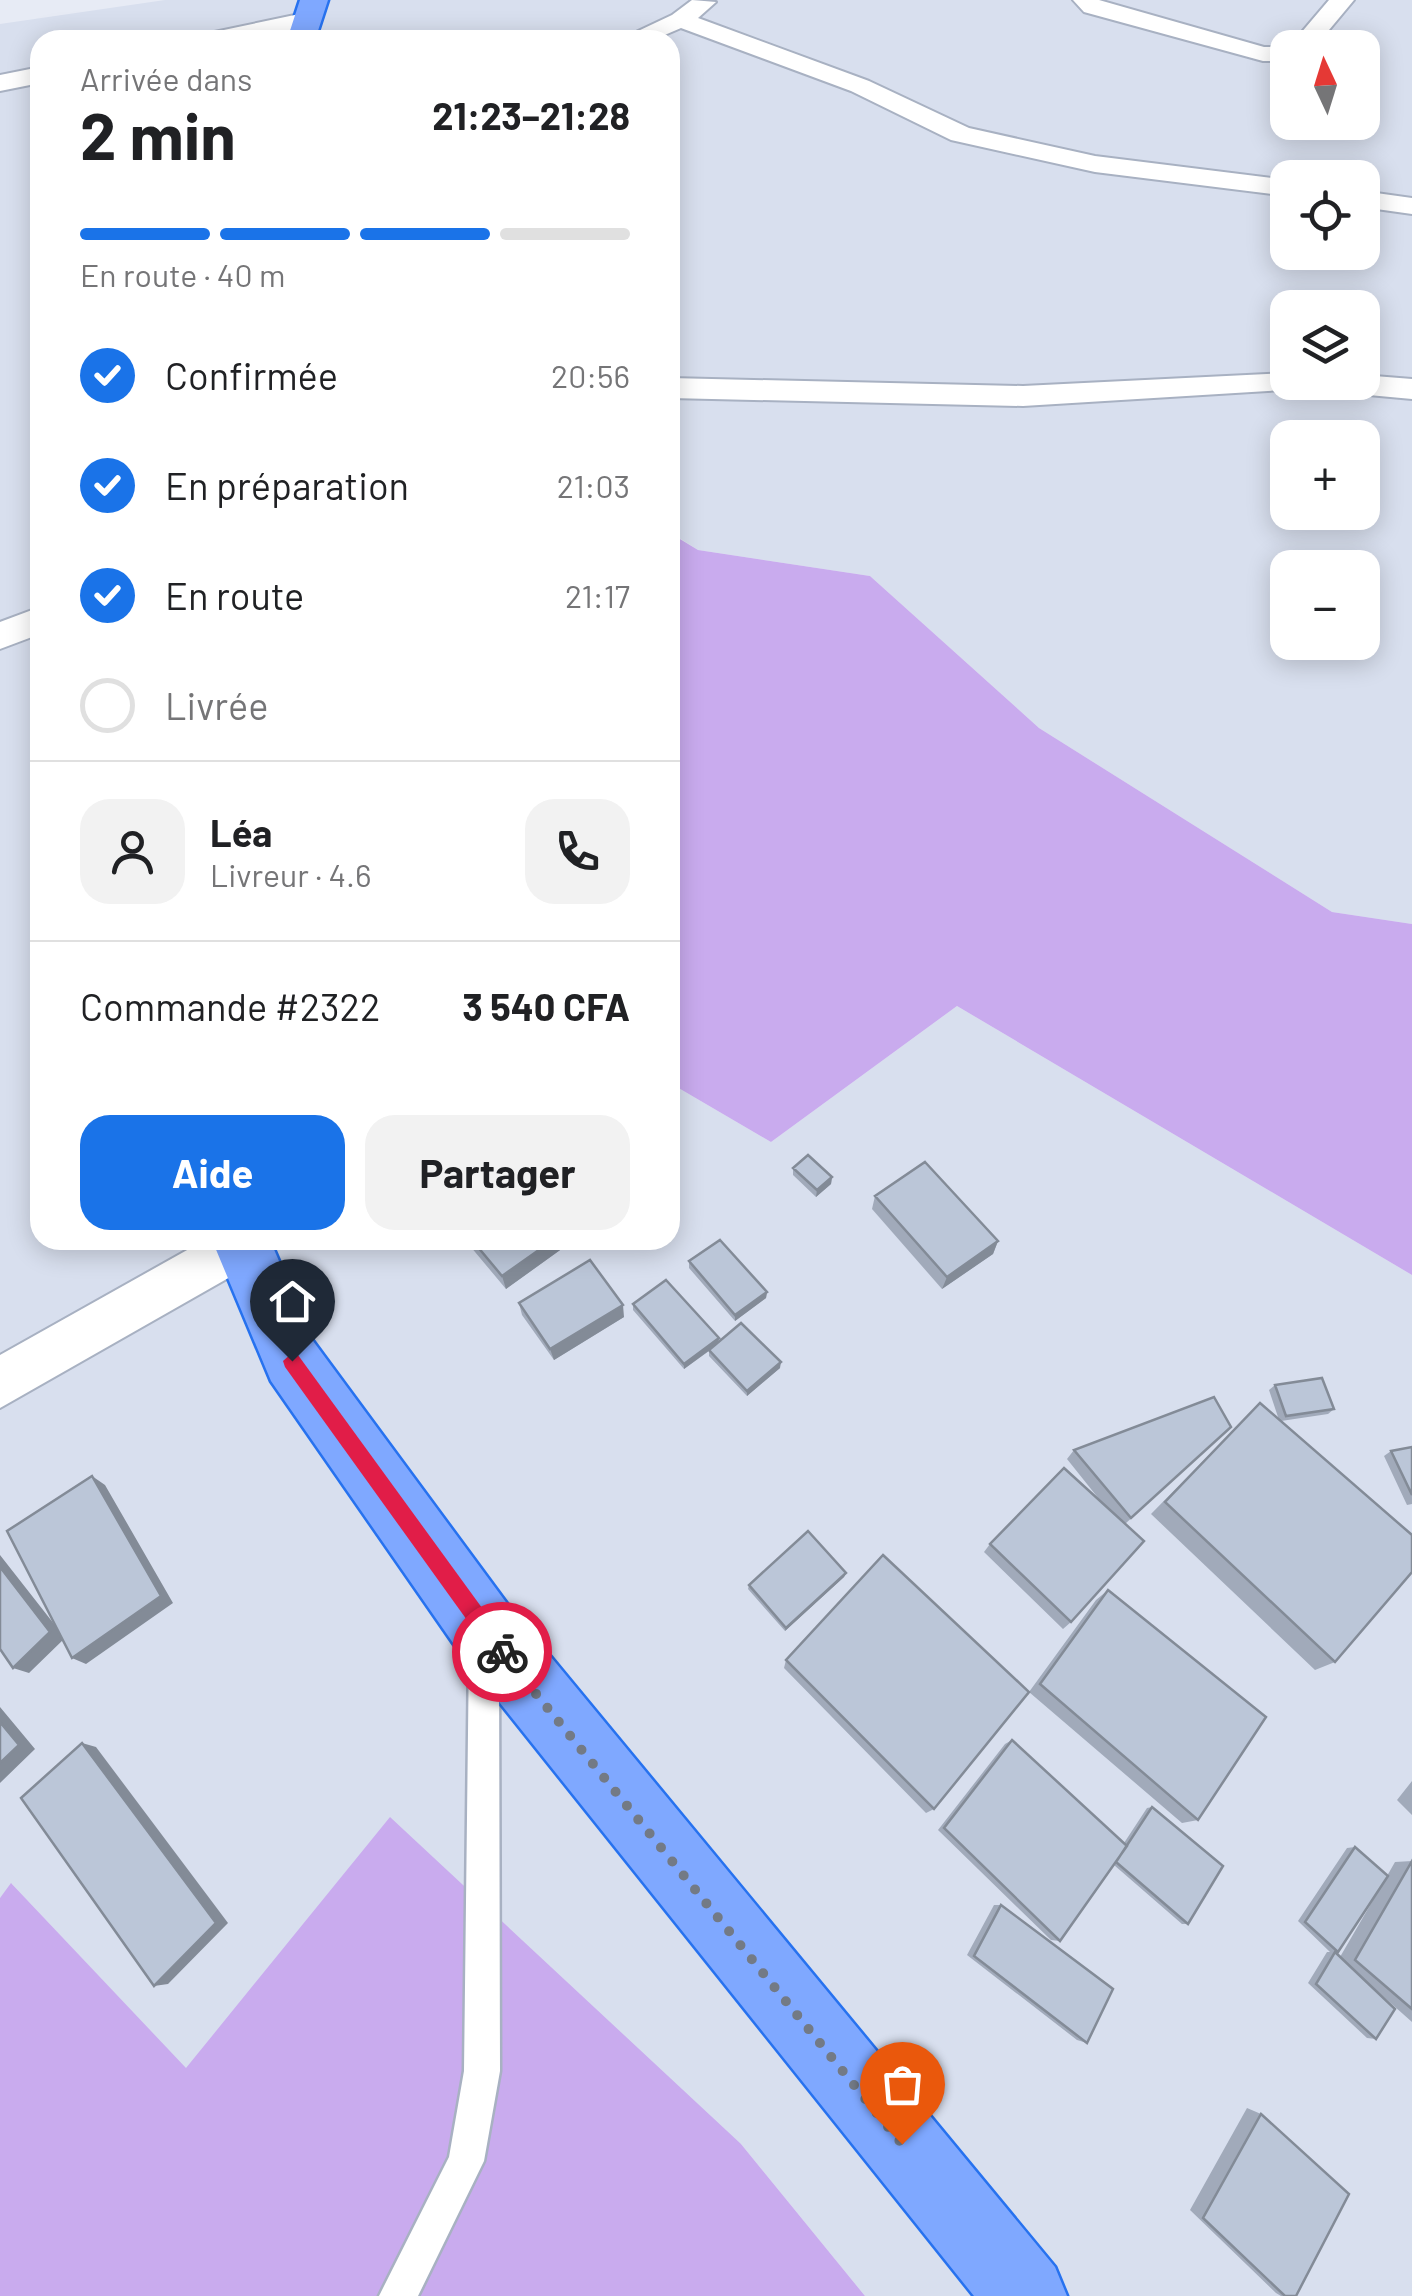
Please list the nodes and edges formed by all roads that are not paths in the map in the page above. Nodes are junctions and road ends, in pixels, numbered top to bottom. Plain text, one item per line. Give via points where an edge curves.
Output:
1 (706, 0) edge
2 (1085, 0) edge
3 (1342, 0) edge
4 (308, 20) edge
5 (681, 20) junction
6 (258, 30) edge
7 (656, 30) edge
8 (1316, 30) edge
9 (1270, 54) edge
10 (30, 77) edge
11 (0, 83) edge
12 (1270, 186) edge
13 (1380, 202) edge
14 (1412, 206) edge
15 (1270, 383) edge
16 (1380, 386) edge
17 (680, 388) edge
18 (1412, 389) edge
19 (30, 624) edge
20 (0, 638) edge
21 (228, 1250) edge
22 (245, 1250) edge
23 (0, 1383) edge
24 (484, 1629) junction
25 (398, 2296) edge
26 (1026, 2296) edge

1 - 5 street
2 - 9 street
3 - 8 street
4 - 6 street
5 - 7 street
5 - 12 street via 860,86 960,134 1095,164
10 - 11 street
13 - 14 street
15 - 17 street via 1023,396
16 - 18 street
19 - 20 street
21 - 23 street
22 - 24 highway via 292,1361
24 - 25 lane via 482,2071 466,2161
24 - 26 highway

